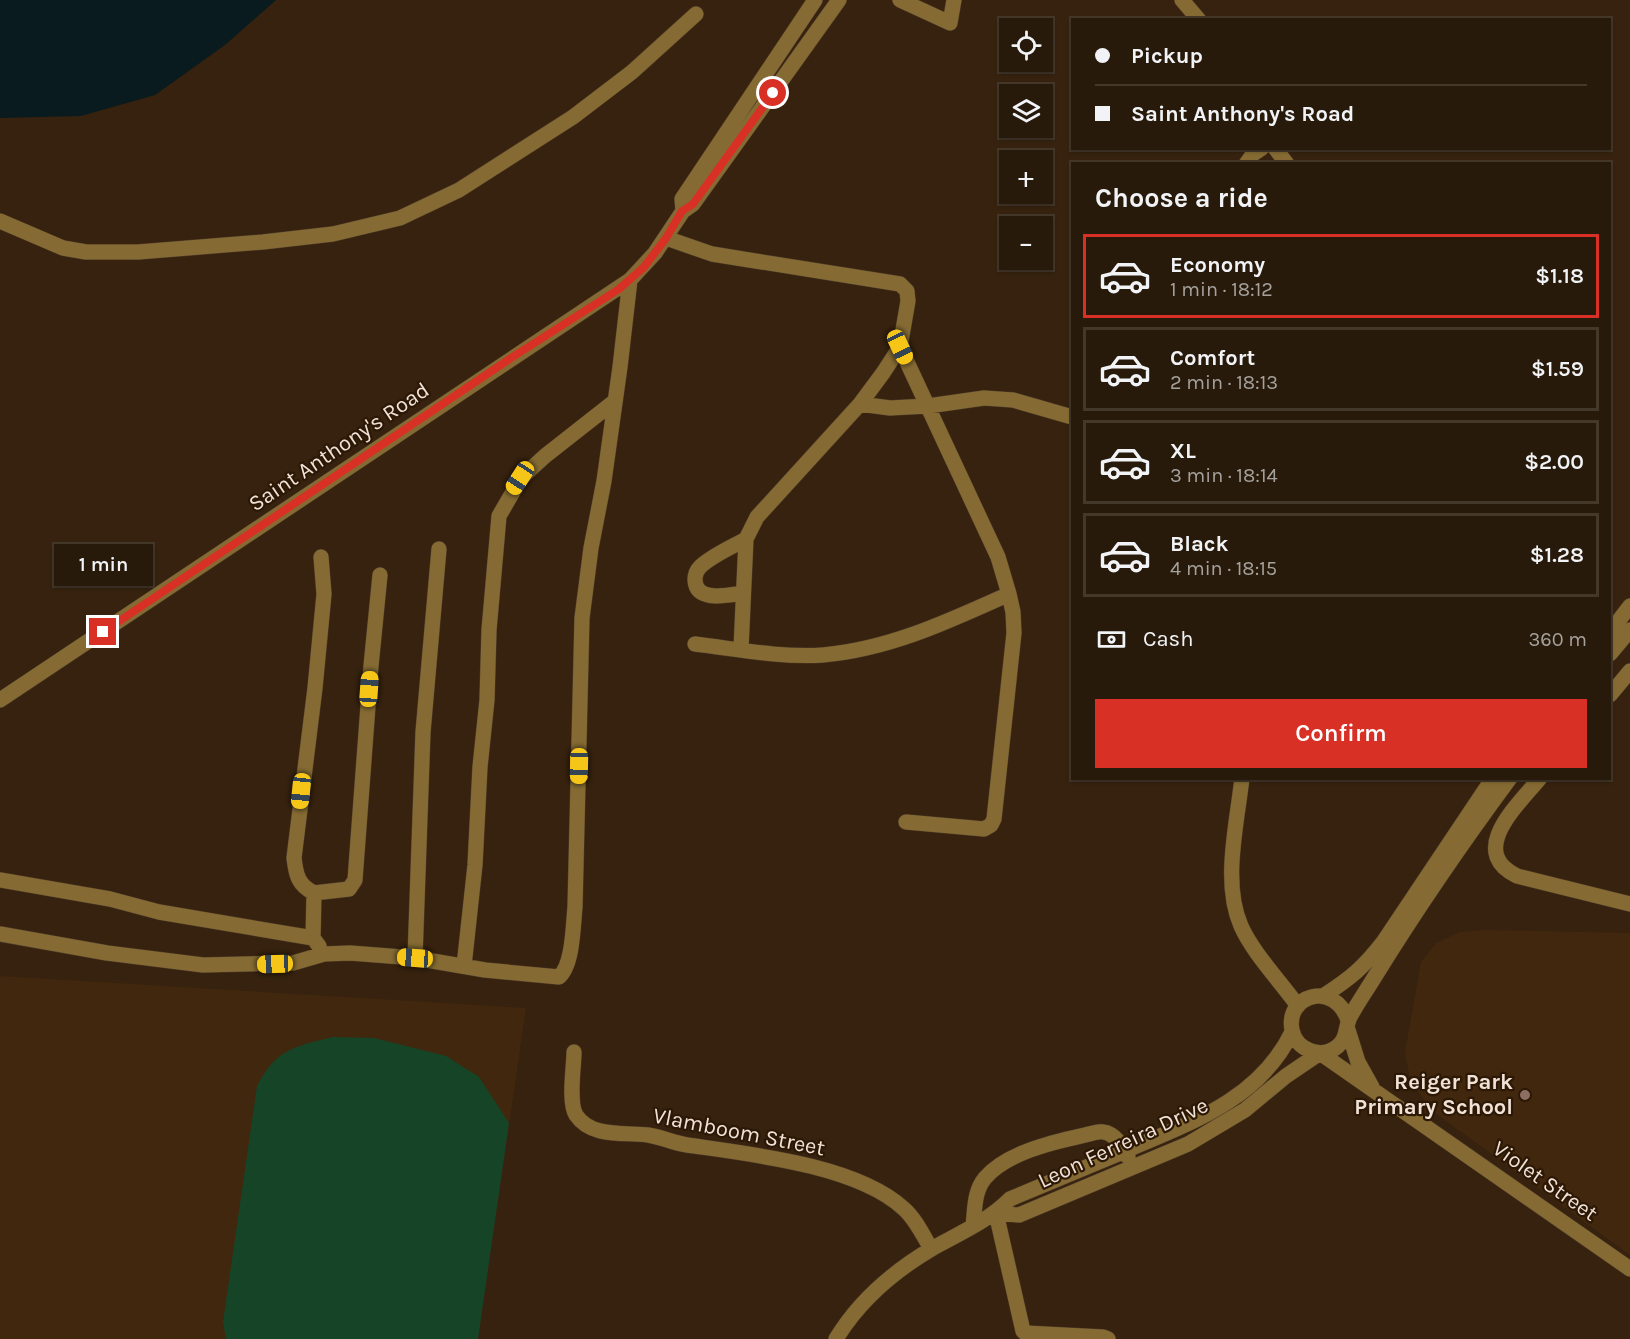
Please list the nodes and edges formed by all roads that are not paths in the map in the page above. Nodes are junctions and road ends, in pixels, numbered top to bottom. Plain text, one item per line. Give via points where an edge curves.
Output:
1 (815, 0) edge
2 (839, 0) edge
3 (900, 0) edge
4 (954, 0) edge
5 (1182, 0) edge
6 (696, 14) dead end
7 (1197, 18) edge
8 (1259, 150) edge
9 (1247, 162) edge
10 (682, 211) junction
11 (0, 221) edge
12 (666, 238) junction
13 (630, 280) junction
14 (900, 347) junction
15 (615, 401) junction
16 (860, 404) junction
17 (928, 406) junction
18 (1071, 417) edge
19 (746, 539) junction
20 (439, 549) dead end
21 (321, 557) dead end
22 (380, 575) dead end
23 (744, 594) junction
24 (1009, 594) junction
25 (1630, 606) edge
26 (1630, 630) edge
27 (1611, 631) edge
28 (695, 644) dead end
29 (741, 649) junction
30 (1611, 653) edge
31 (1630, 671) edge
32 (1611, 694) edge
33 (0, 700) edge
34 (1242, 780) edge
35 (1492, 780) edge
36 (1509, 780) edge
37 (1538, 780) edge
38 (906, 822) dead end
39 (0, 880) edge
40 (314, 893) junction
41 (1630, 904) edge
42 (0, 934) edge
43 (313, 938) junction
44 (324, 954) junction
45 (415, 958) junction
46 (464, 966) junction
47 (1323, 996) junction
48 (1298, 1006) junction
49 (1348, 1025) junction
50 (1292, 1032) junction
51 (574, 1052) dead end
52 (1320, 1053) junction
53 (1373, 1090) junction
54 (1125, 1151) junction
55 (1132, 1167) junction
56 (996, 1213) junction
57 (973, 1226) junction
58 (931, 1249) junction
59 (1630, 1269) edge
60 (836, 1339) edge
61 (1108, 1339) edge

1 - 10 street via 682,199
2 - 10 street via 693,204
3 - 4 street via 950,23
5 - 7 street
6 - 11 street via 632,72 573,117 459,190 400,218 333,234 138,252 63,248
8 - 9 street
10 - 12 street, Saint Anthony's Road
12 - 13 street, Saint Anthony's Road
12 - 14 street via 712,254 900,284 907,291 908,301
13 - 15 street
13 - 33 street, Saint Anthony's Road
14 - 16 street
14 - 17 street
15 - 46 street via 520,478 499,516 475,865
15 - 46 street via 582,618 575,907 565,972 559,977
16 - 17 street via 890,408
16 - 19 street via 763,510
17 - 18 street via 984,398 1013,400
17 - 24 street via 998,557
19 - 23 street
19 - 23 street via 700,567 695,575 696,586 702,593
20 - 45 street via 423,732
21 - 40 street via 324,594 294,858 298,880
22 - 40 street via 355,880 349,889
23 - 29 street
24 - 29 street via 874,647 823,655
24 - 38 street via 1014,633 994,819 984,829
25 - 27 street
26 - 30 street
28 - 29 street
31 - 32 street
34 - 48 street via 1232,866 1235,908 1251,943
35 - 47 street via 1367,963
36 - 49 street via 1430,894
37 - 41 street via 1498,832 1496,856 1506,870
39 - 43 street
40 - 43 street
42 - 44 street via 203,965 293,963
43 - 44 street
44 - 45 street
45 - 46 street
47 - 48 street via 1314,996
47 - 49 street via 1340,1004
48 - 50 street
49 - 52 street via 1338,1046
49 - 53 street via 1358,1062
50 - 52 street via 1302,1047
50 - 54 street, Leon Ferreira Drive via 1272,1066 1255,1083 1186,1125
51 - 58 street, Vlamboom Street via 572,1101 575,1114 588,1126 758,1155 868,1185 905,1209
52 - 53 street, Violet Street
52 - 55 street, Leon Ferreira Drive via 1245,1110 1188,1144
53 - 59 street, Violet Street
54 - 55 street
54 - 56 street, Leon Ferreira Drive via 1010,1199
54 - 57 street via 1113,1136 1103,1132 1048,1143 1004,1162 979,1187
55 - 56 street, Leon Ferreira Drive via 1019,1215
56 - 57 street, Leon Ferreira Drive
56 - 61 street via 1023,1331 1029,1335
57 - 58 street, Leon Ferreira Drive
58 - 60 street, Leon Ferreira Drive via 869,1297

